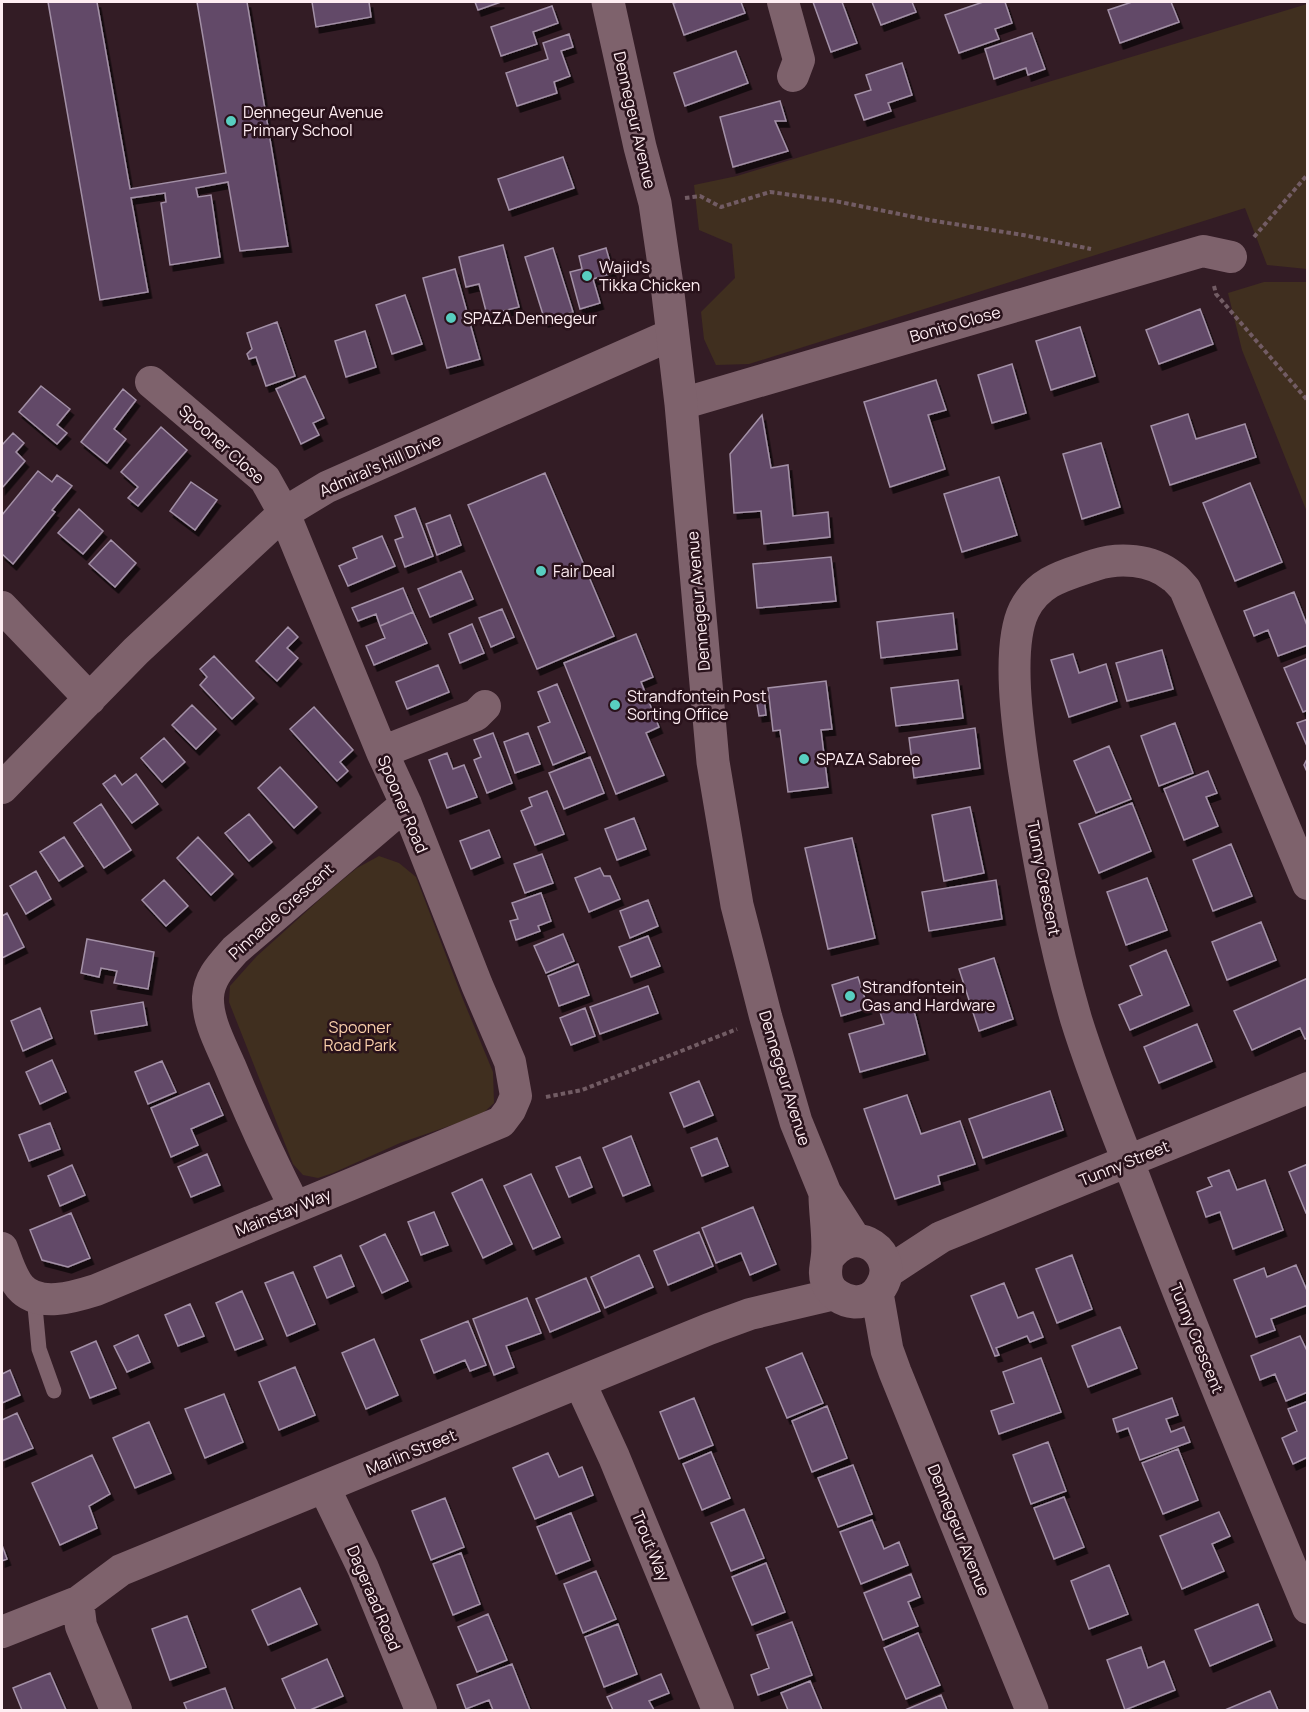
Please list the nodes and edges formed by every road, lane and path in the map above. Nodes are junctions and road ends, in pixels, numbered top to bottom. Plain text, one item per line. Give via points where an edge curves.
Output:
1 (608, 2) edge
2 (783, 2) edge
3 (793, 76) dead end
4 (1308, 174) edge
5 (655, 203) junction
6 (1217, 254) junction
7 (1141, 269) junction
8 (673, 334) junction
9 (151, 382) dead end
10 (1308, 401) edge
11 (681, 404) junction
12 (284, 513) junction
13 (2, 607) edge
14 (90, 699) junction
15 (485, 706) dead end
16 (382, 752) junction
17 (2, 788) edge
18 (406, 804) junction
19 (1308, 884) edge
20 (766, 1018) junction
21 (1308, 1088) edge
22 (516, 1096) junction
23 (1128, 1161) junction
24 (295, 1207) junction
25 (2, 1248) edge
26 (855, 1272) junction
27 (34, 1296) junction
28 (580, 1383) junction
29 (54, 1391) dead end
30 (324, 1487) junction
31 (78, 1602) junction
32 (1308, 1608) edge
33 (2, 1632) edge
34 (116, 1710) edge
35 (421, 1710) edge
36 (718, 1710) edge
37 (1032, 1710) edge

1 - 5 street, Dennegeur Avenue
2 - 3 street via 798,60
4 - 6 path via 1256,236
5 - 7 path via 700,196 720,207 770,192 1023,235 1098,251
5 - 8 street, Dennegeur Avenue
6 - 7 street, Bonito Close
6 - 10 path via 1216,294
7 - 11 street, Bonito Close
8 - 11 street, Dennegeur Avenue
8 - 12 street, Admiral's Hill Drive via 327,487
9 - 12 street, Spooner Close via 265,479
11 - 20 street, Dennegeur Avenue via 713,762 737,905
12 - 14 street, Admiral's Hill Drive
12 - 16 street, Spooner Road
13 - 14 street
14 - 17 street, Admiral's Hill Drive
15 - 16 street via 476,716
16 - 18 street, Spooner Road
18 - 22 street, Spooner Road via 510,1062
18 - 24 street, Pinnacle Crescent via 235,950 214,975 208,994 216,1032 262,1143
19 - 23 street, Tunny Crescent via 1185,589 1156,566 1108,561 1055,578 1033,596 1023,612 1016,650 1016,716 1029,802 1046,899 1075,1015
20 - 22 path via 582,1090 545,1097
20 - 26 street, Dennegeur Avenue via 796,1122
21 - 23 street, Tunny Street
22 - 24 street, Mainstay Way via 501,1122
23 - 26 street, Tunny Street
23 - 32 street, Tunny Crescent
24 - 27 street, Mainstay Way via 96,1290 71,1298
25 - 27 street via 10,1272
26 - 28 street, Marlin Street
26 - 37 street, Dennegeur Avenue
27 - 29 lane via 39,1349
28 - 30 street, Marlin Street
28 - 36 street, Trout Way
30 - 31 street, Marlin Street via 121,1570
30 - 35 street, Dageraad Road via 363,1568
31 - 33 street, Marlin Street
31 - 34 street via 81,1626

